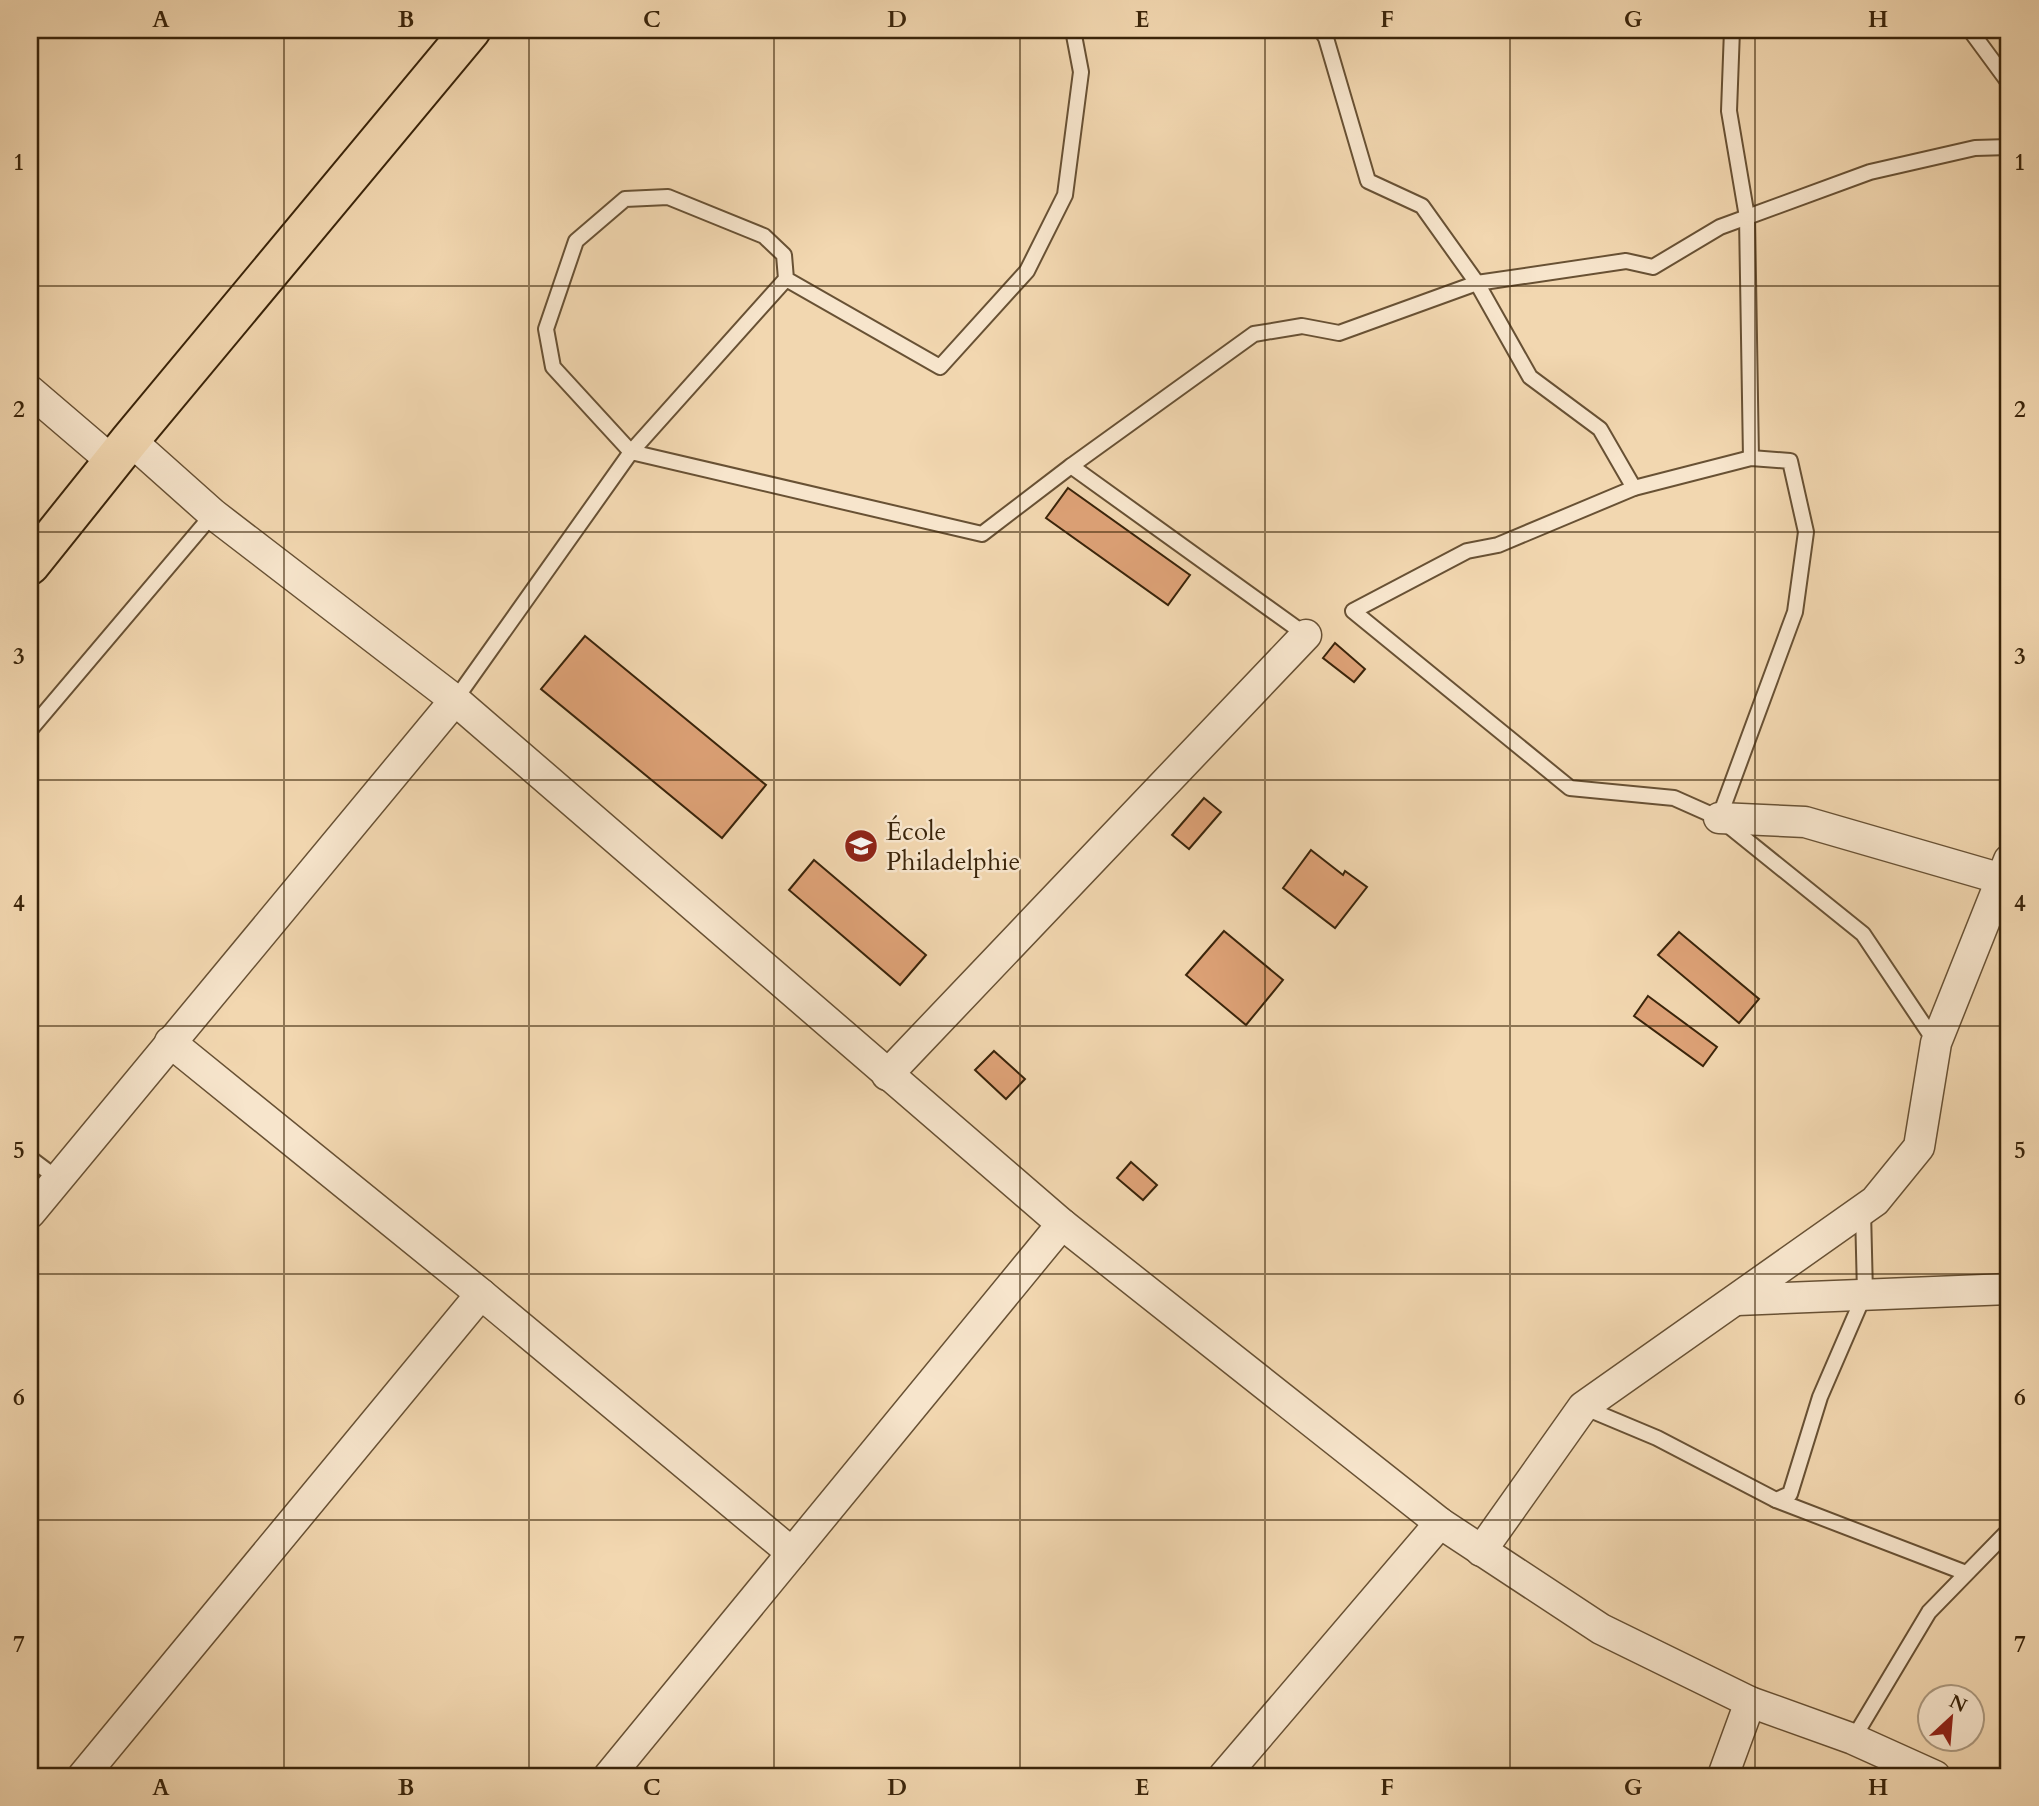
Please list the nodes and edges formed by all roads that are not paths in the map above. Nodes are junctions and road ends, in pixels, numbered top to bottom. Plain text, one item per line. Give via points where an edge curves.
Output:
1 (471, 30) edge
2 (1073, 30) edge
3 (1321, 30) edge
4 (1732, 30) edge
5 (1970, 30) edge
6 (2009, 83) edge
7 (2009, 147) edge
8 (1747, 217) junction
9 (786, 279) junction
10 (1477, 283) junction
11 (30, 391) edge
12 (121, 451) junction
13 (631, 452) junction
14 (1751, 458) junction
15 (1071, 466) junction
16 (1634, 488) junction
17 (213, 514) junction
18 (30, 565) edge
19 (1307, 635) joint
20 (455, 700) junction
21 (30, 730) edge
22 (1719, 818) junction
23 (2007, 872) edge
24 (170, 1042) junction
25 (1936, 1043) junction
26 (887, 1075) junction
27 (30, 1158) edge
28 (58, 1179) junction
29 (1863, 1210) junction
30 (30, 1213) edge
31 (1062, 1224) junction
32 (2009, 1289) edge
33 (1865, 1293) junction
34 (481, 1294) junction
35 (1736, 1300) junction
36 (1583, 1407) junction
37 (1776, 1500) junction
38 (1440, 1523) junction
39 (2009, 1530) edge
40 (1481, 1551) junction
41 (792, 1553) junction
42 (1966, 1573) junction
43 (1750, 1702) junction
44 (1853, 1739) junction
45 (83, 1776) edge
46 (609, 1776) edge
47 (1224, 1776) edge
48 (1723, 1776) edge
49 (1935, 1776) edge

1 - 12 highway
2 - 9 lane via 1081,72 1065,195 1027,271 940,367
3 - 10 lane via 1368,181 1422,206
4 - 8 lane via 1729,111
5 - 6 lane
7 - 8 lane via 1975,148 1870,172
8 - 10 lane via 1720,227 1653,267 1626,261
8 - 14 lane
9 - 13 lane
9 - 13 lane via 785,255 764,236 668,197 625,199 576,241 546,329 553,367
10 - 15 lane via 1339,333 1302,326 1254,334
10 - 16 lane via 1530,377 1600,429
11 - 12 street
12 - 17 street
12 - 18 highway
13 - 15 lane via 982,534
13 - 20 lane
14 - 16 lane
14 - 22 lane via 1790,461 1806,532 1795,612
15 - 19 lane
16 - 22 lane via 1498,545 1467,551 1353,611 1570,788 1674,798
17 - 20 street
17 - 21 lane
19 - 26 street
20 - 24 street
20 - 26 street
22 - 23 street via 1805,822
22 - 25 lane via 1863,934
23 - 25 street
24 - 28 street
24 - 34 street
25 - 29 street via 1919,1147
26 - 31 street
27 - 28 lane
28 - 30 street
29 - 33 lane
29 - 35 street
31 - 38 street
31 - 41 street
32 - 33 street
33 - 35 street
33 - 37 lane via 1820,1397 1790,1494
34 - 41 street
34 - 45 street
35 - 36 street
36 - 37 lane via 1657,1438
36 - 40 street
37 - 42 lane
38 - 40 street
38 - 47 street
39 - 42 lane
40 - 43 street via 1601,1629
41 - 46 street
42 - 44 lane via 1929,1612
43 - 44 street
43 - 48 street
44 - 49 street

